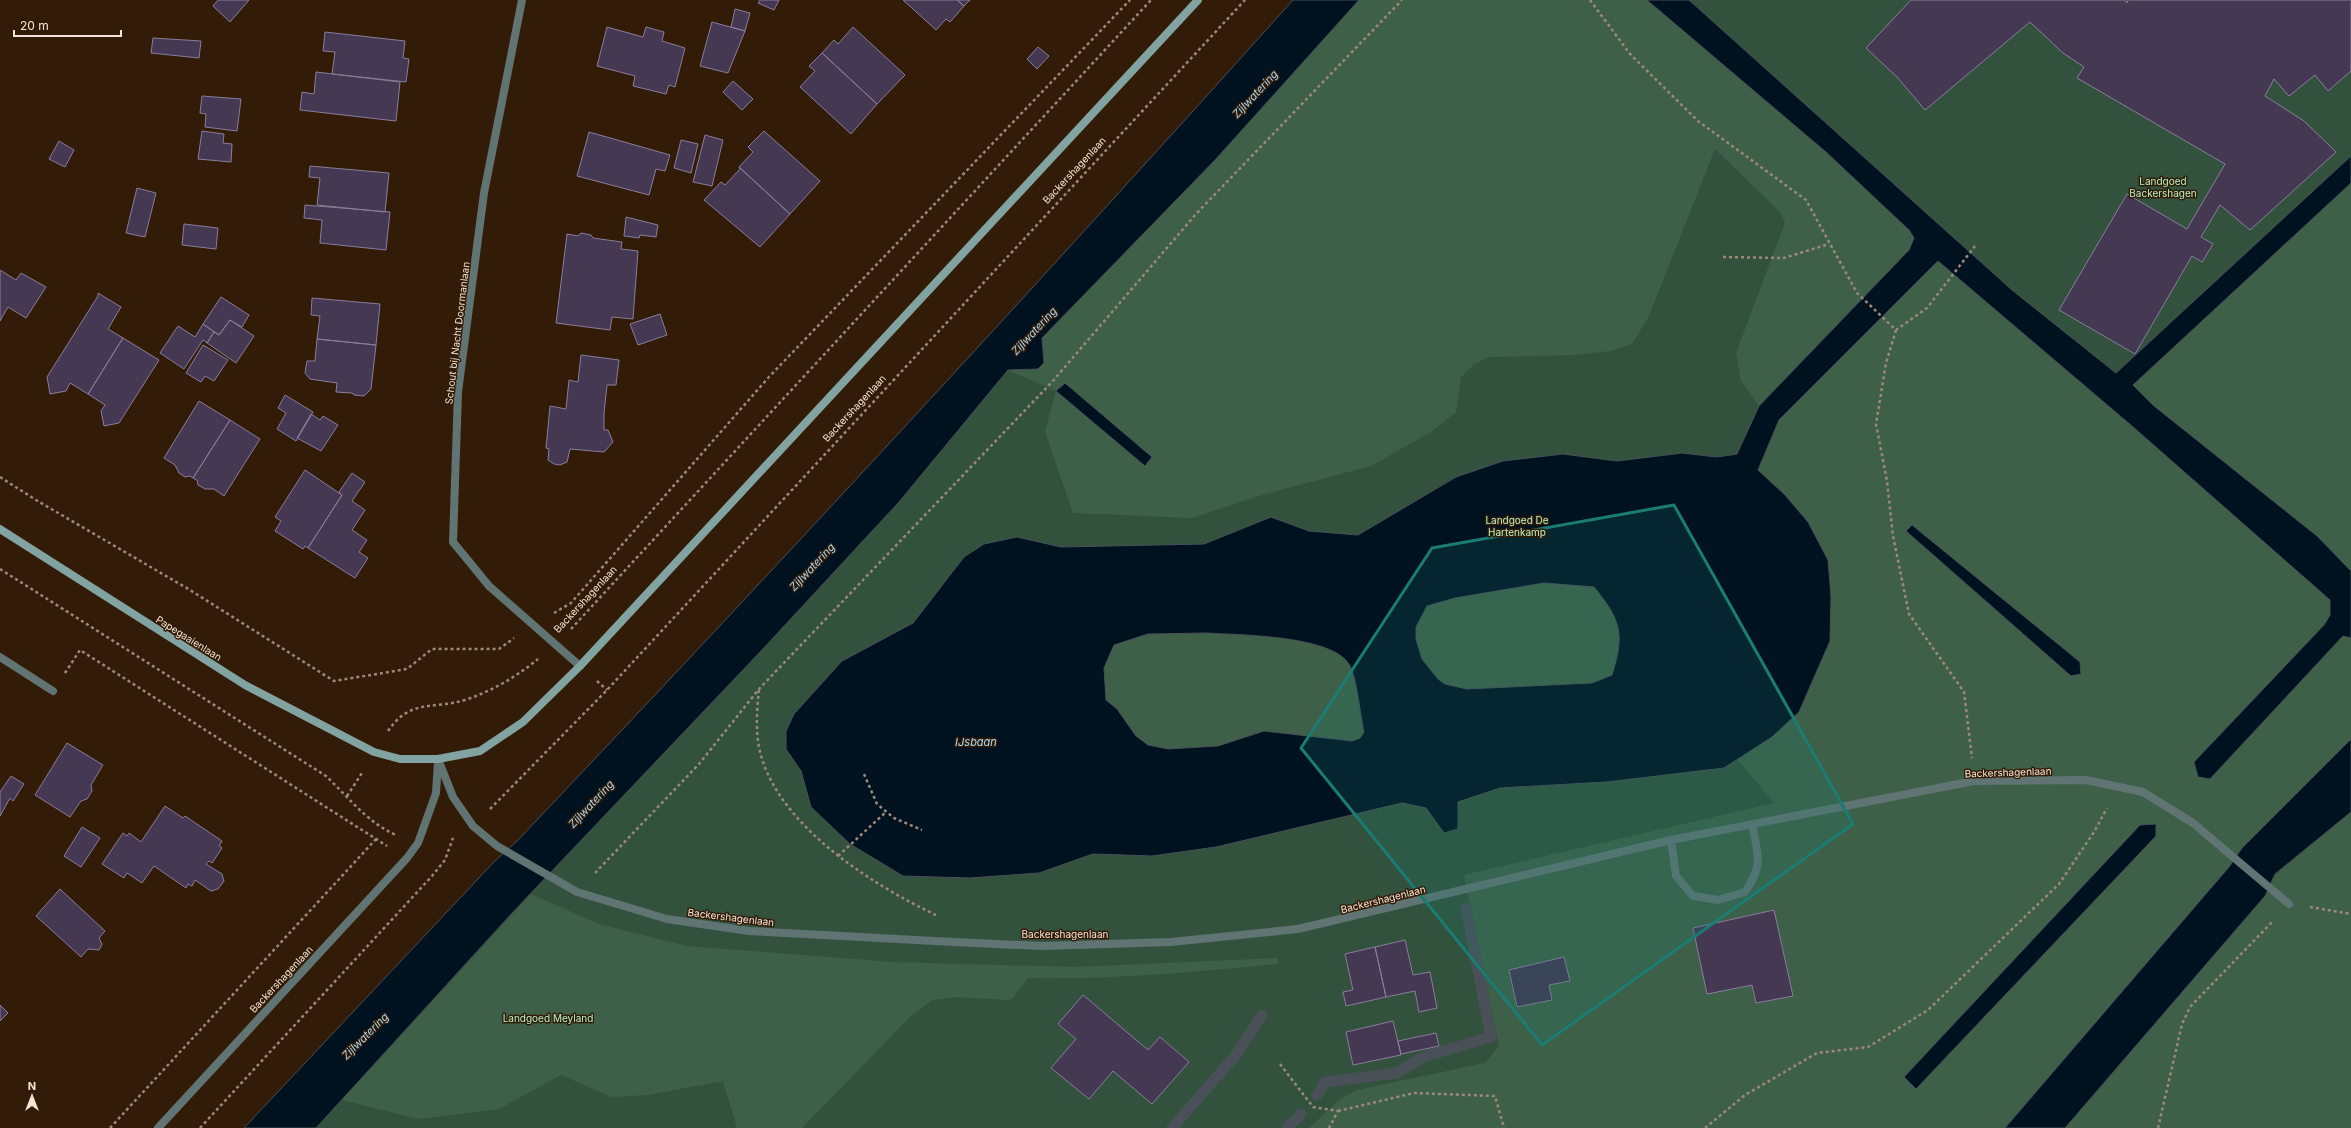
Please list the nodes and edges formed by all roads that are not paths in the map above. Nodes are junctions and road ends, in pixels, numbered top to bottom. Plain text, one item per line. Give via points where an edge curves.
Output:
1 (522, 0) edge
2 (1198, 0) edge
3 (0, 529) edge
4 (0, 657) edge
5 (580, 666) junction
6 (53, 691) road end
7 (438, 760) junction
8 (1752, 824) junction
9 (1671, 840) junction
10 (2289, 904) road end
11 (158, 1128) edge

1 - 5 street, Schout bij Nacht Doormanlaan via 484,193 458,392 452,542 489,586
2 - 5 street
3 - 7 street, Papegaaienlaan via 245,685 374,752 400,760
4 - 6 street
5 - 7 street via 523,722 480,750
7 - 9 street, Backershagenlaan via 453,797 473,826 497,846 577,892 667,919 749,931 1042,946 1171,942 1298,929
7 - 11 street, Backershagenlaan via 436,793 418,843 407,858
8 - 9 street, Backershagenlaan
8 - 9 street via 1759,859 1756,876 1745,892 1718,900 1693,896 1676,876
8 - 10 street, Backershagenlaan via 1974,781 2086,780 2143,792 2193,823

